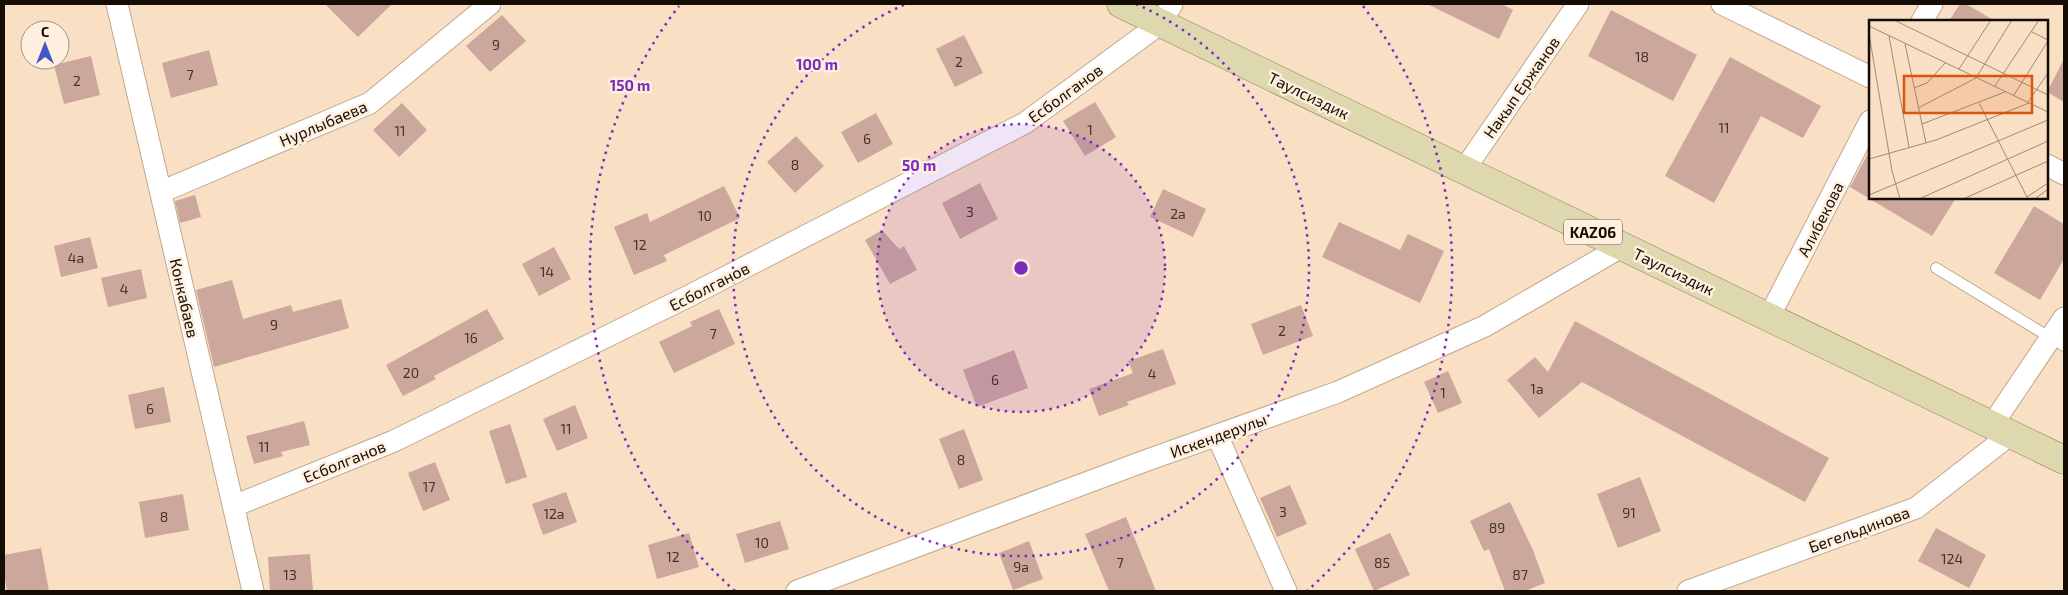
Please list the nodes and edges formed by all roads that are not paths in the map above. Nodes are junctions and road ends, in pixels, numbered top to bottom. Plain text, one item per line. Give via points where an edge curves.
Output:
1 (117, 4) edge
2 (490, 4) edge
3 (1121, 4) edge
4 (1578, 4) edge
5 (1722, 4) edge
6 (1932, 4) edge
7 (1167, 13) edge
8 (1923, 20) edge
9 (1869, 77) edge
10 (1869, 123) edge
11 (2048, 166) edge
12 (1464, 170) junction
13 (2064, 174) edge
14 (161, 192) junction
15 (1623, 246) junction
16 (1936, 268) dead end
17 (1769, 317) junction
18 (2064, 318) edge
19 (2058, 342) edge
20 (2002, 429) junction
21 (1217, 436) junction
22 (2064, 460) edge
23 (234, 506) junction
24 (253, 591) edge
25 (798, 591) edge
26 (1286, 591) edge
27 (1688, 591) edge

1 - 14 street, Конкабаев
2 - 14 street, Нурлыбаева via 370,104
3 - 7 main road, Таулсиздик / KAZ06
4 - 12 street, Накып Ержанов
5 - 9 street
6 - 8 street
7 - 12 main road, Таулсиздик / KAZ06
7 - 23 street, Есболганов via 1025,123 1008,132 687,297 394,441
10 - 17 street, Алибекова
11 - 13 street
12 - 15 main road, Таулсиздик / KAZ06
14 - 23 street, Конкабаев
15 - 17 main road, Таулсиздик / KAZ06
15 - 21 street, Искендерулы via 1485,326 1338,392
16 - 19 lane
17 - 20 main road, Таулсиздик / KAZ06
18 - 19 street, Бегельдинова
19 - 20 street, Бегельдинова
20 - 22 main road, Таулсиздик / KAZ06
20 - 27 street, Бегельдинова via 1916,508
21 - 25 street, Искендерулы
21 - 26 street
23 - 24 street, Конкабаев

